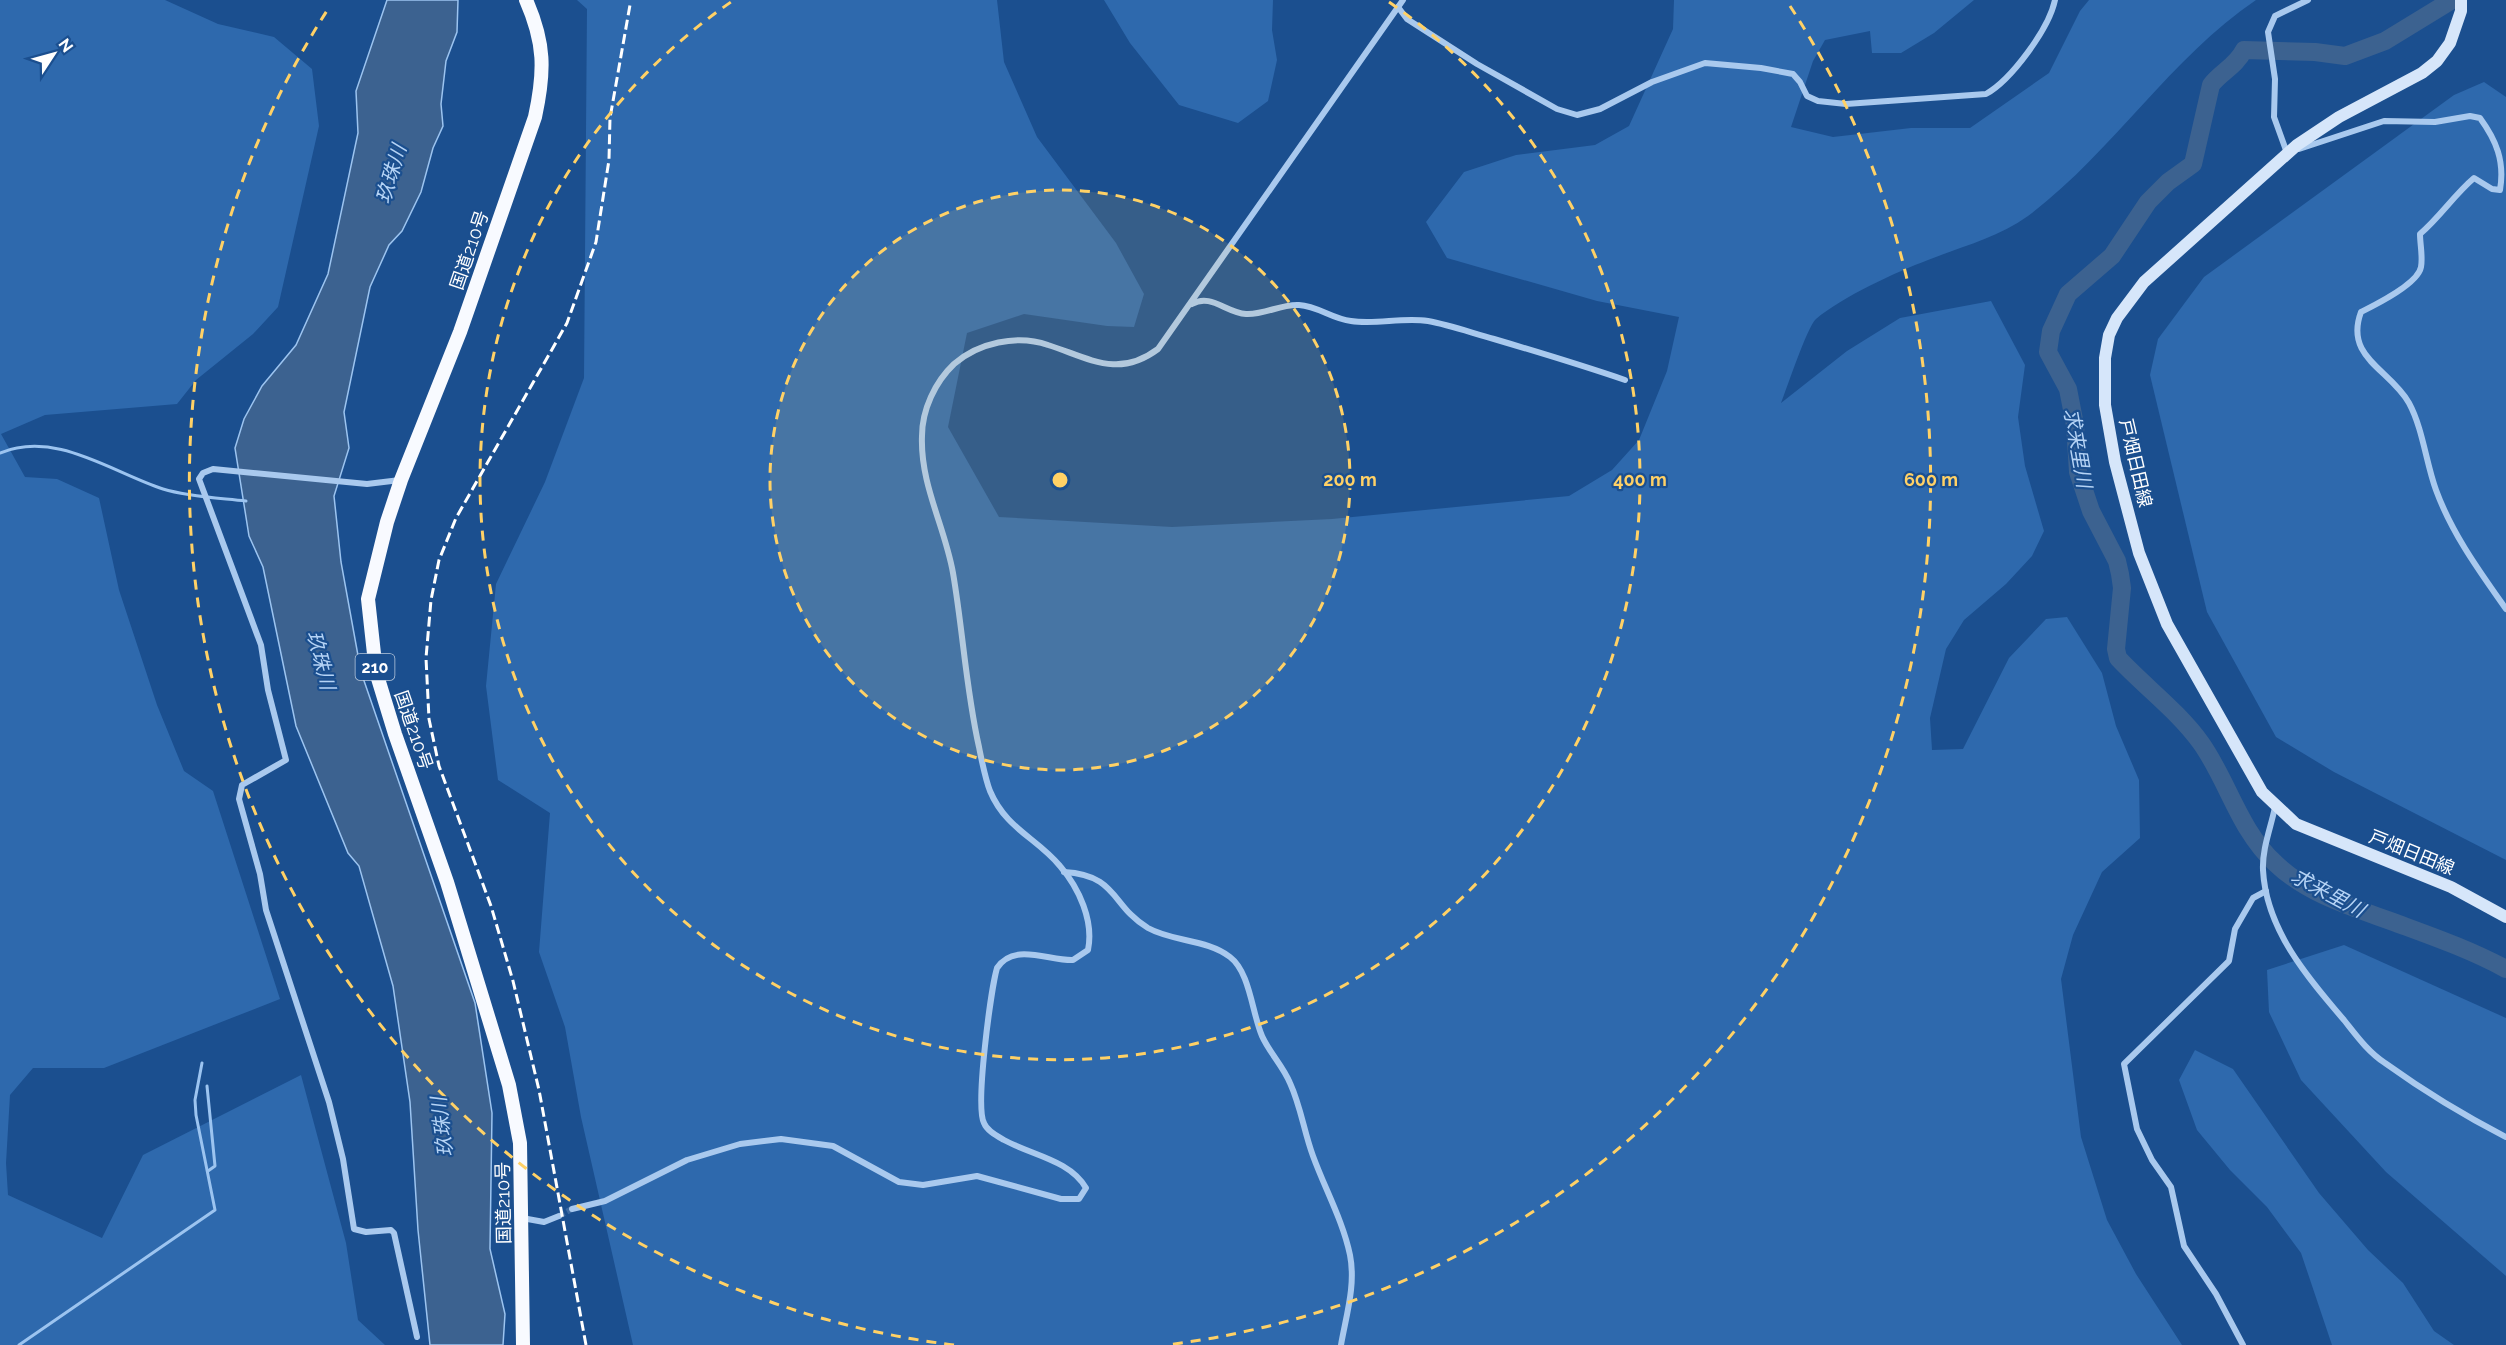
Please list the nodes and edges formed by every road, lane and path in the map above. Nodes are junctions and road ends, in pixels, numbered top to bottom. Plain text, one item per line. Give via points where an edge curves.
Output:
1 (526, 0) edge
2 (1403, 0) edge
3 (2055, 0) edge
4 (2308, 0) edge
5 (2461, 0) edge
6 (1398, 7) junction
7 (2287, 154) junction
8 (2263, 177) junction
9 (1188, 306) junction
10 (1625, 380) dead end
11 (401, 480) junction
12 (2506, 609) edge
13 (2275, 807) junction
14 (1064, 872) junction
15 (2266, 891) junction
16 (2506, 918) edge
17 (2506, 1137) edge
18 (572, 1209) tunnel mouth
19 (559, 1216) tunnel mouth
20 (521, 1217) junction
21 (417, 1338) dead end
22 (523, 1345) edge
23 (1341, 1345) edge
24 (2243, 1345) edge

1 - 11 highway, 国道210号 / 210 via 543,53 542,86 535,117 460,332
2 - 6 street
3 - 6 street via 2050,18 2036,40 2000,87 1986,94 1846,104 1818,101 1807,96 1793,74 1705,63 1652,82 1593,112 1576,115 1557,109 1477,64 1407,19
4 - 7 street via 2275,16 2268,32 2275,79 2274,117
5 - 7 main road, 戸畑日田線 via 2450,43 2438,61 2315,132
6 - 9 street
7 - 8 main road, 戸畑日田線
8 - 12 street via 2301,148 2384,121 2435,122 2470,116 2480,118 2496,140 2500,190 2474,178 2465,185 2439,218 2420,234 2421,269 2417,275 2390,297 2361,312 2356,328 2360,347 2371,363 2391,379 2409,403 2437,492 2463,547
8 - 13 main road, 戸畑日田線 via 2128,300 2109,335 2103,380 2115,462 2139,553 2167,624 2262,792
9 - 10 street via 1199,300 1211,300 1231,313 1259,315 1284,305 1297,305 1312,306 1347,321 1430,321
9 - 14 street via 1158,349 1129,364 1104,364 1035,342 999,342 973,351 954,364 936,385 925,414 921,437 928,486 952,569 970,699 990,790 1012,826
11 - 20 highway, 国道210号 / 210 via 368,599 376,672 447,882 509,1085 520,1143
11 - 21 street via 367,484 213,469 202,473 200,479 261,645 286,760 242,786 239,799 266,910 329,1102 354,1229 394,1233
13 - 15 street via 2264,855
13 - 16 main road, 戸畑日田線 via 2296,824 2451,887
14 - 18 street via 1085,912 1088,950 1073,960 1018,955 1009,957 997,968 981,1113 982,1121 994,1134 1077,1176 1086,1188 1079,1199 1060,1199 977,1176 923,1185 899,1182 833,1146 781,1139 740,1144 687,1160 604,1201
14 - 23 street via 1086,873 1100,880 1148,927 1231,957 1247,984 1262,1037 1289,1080 1300,1107 1306,1136 1350,1254 1353,1277
15 - 17 street via 2276,925 2296,961 2369,1050 2440,1101
15 - 24 street via 2253,898 2235,929 2229,961 2124,1064 2137,1129 2171,1187 2184,1246
19 - 20 street via 544,1222
20 - 22 highway, 国道210号 / 210

